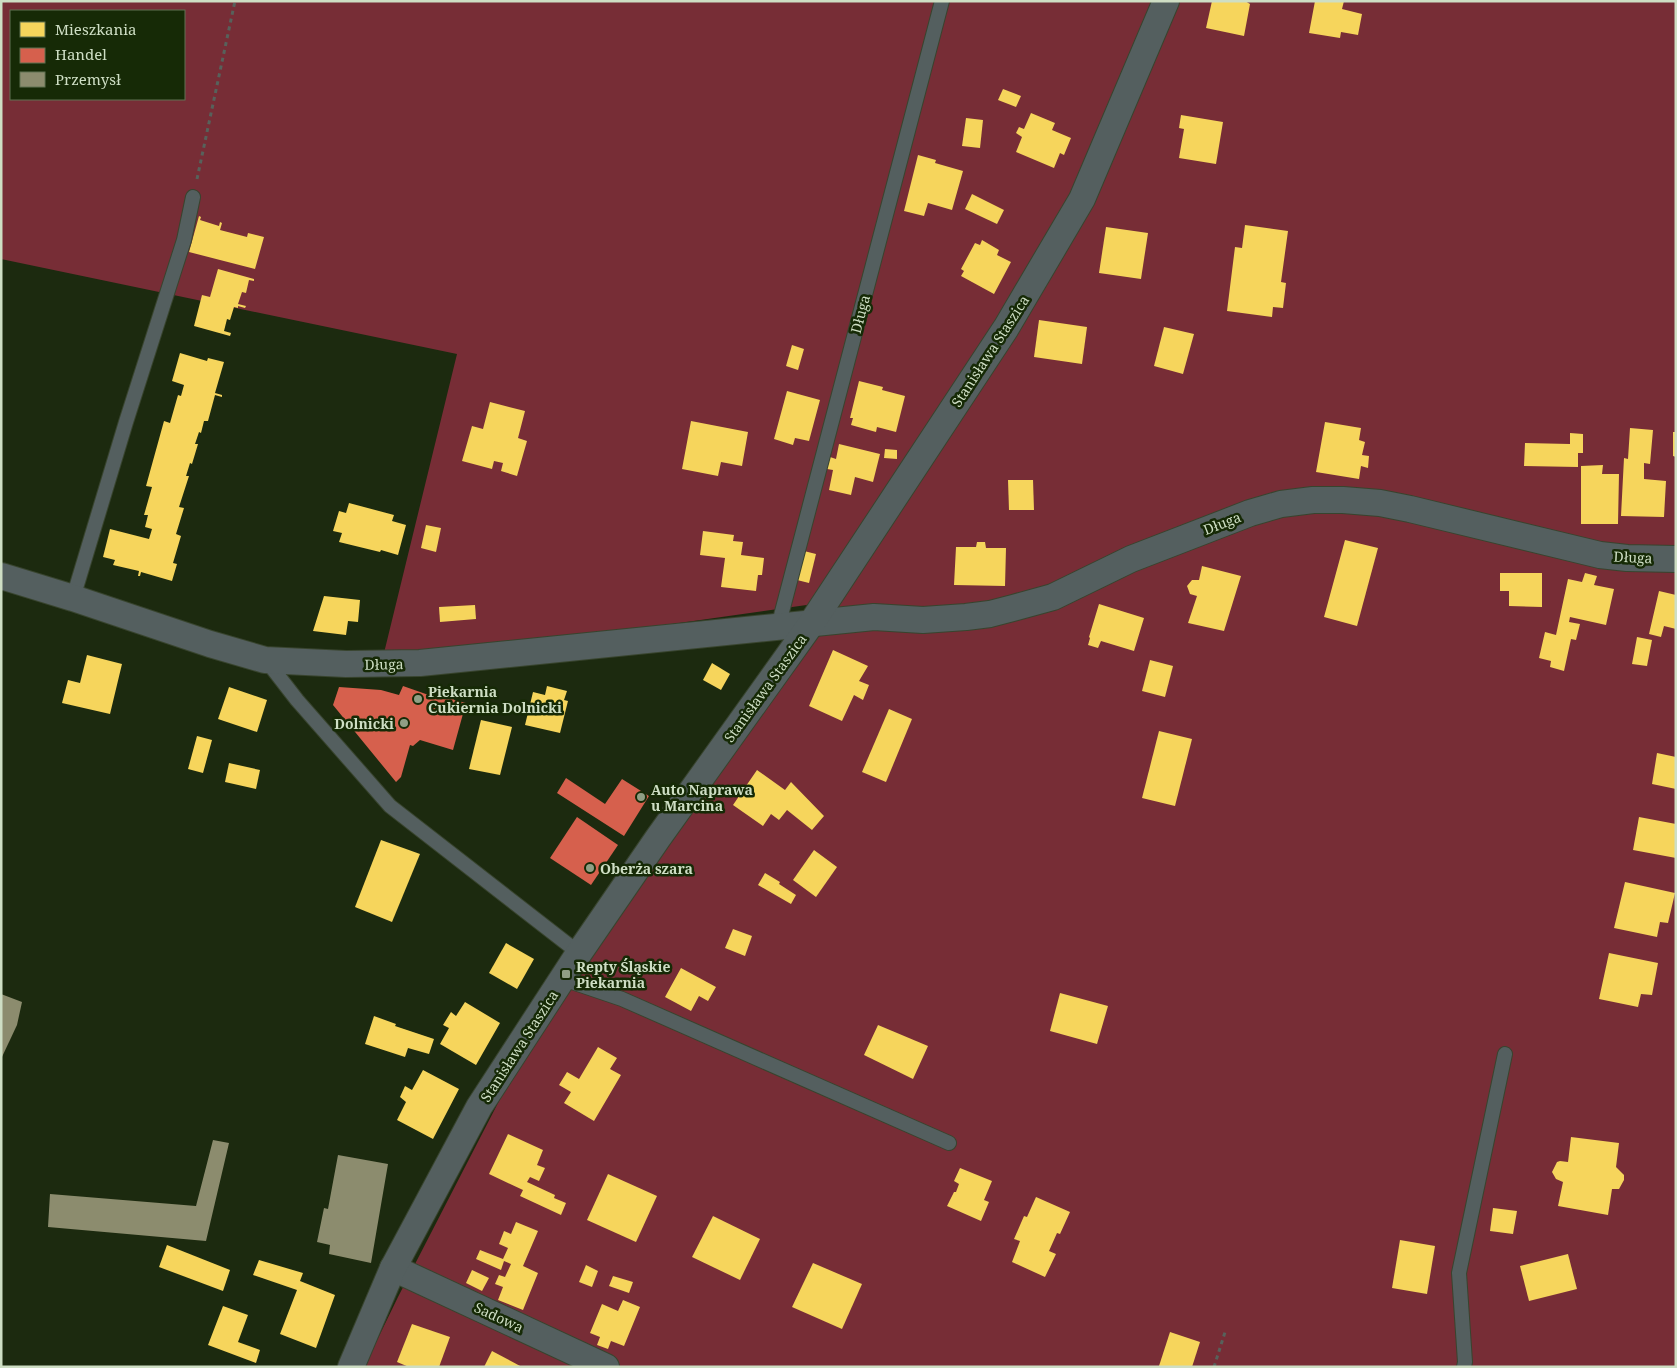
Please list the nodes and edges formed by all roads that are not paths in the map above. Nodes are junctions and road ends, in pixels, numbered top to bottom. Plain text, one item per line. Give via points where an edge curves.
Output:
1 (942, 1) edge
2 (1166, 1) edge
3 (193, 197) road end
4 (1676, 559) edge
5 (1, 576) edge
6 (73, 598) junction
7 (811, 624) junction
8 (778, 627) junction
9 (265, 660) junction
10 (579, 953) junction
11 (563, 978) junction
12 (1505, 1054) dead end
13 (949, 1143) dead end
14 (393, 1268) junction
15 (351, 1367) edge
16 (606, 1367) edge
17 (1464, 1367) edge

1 - 8 lane, Długa
2 - 7 street, Stanisława Staszica via 1082,199 1006,328
3 - 6 lane via 184,240
4 - 7 street, Długa via 1600,555 1380,503 1313,500 1281,504 1250,513 1131,559 1053,597 990,614 923,620 874,617
5 - 6 street, Długa
6 - 9 street, Długa
7 - 8 street, Długa
7 - 10 street, Stanisława Staszica
8 - 9 street, Długa via 420,664
9 - 10 lane via 390,806
10 - 11 street, Stanisława Staszica
11 - 13 lane via 622,999
11 - 14 street, Stanisława Staszica via 480,1108
12 - 17 lane via 1459,1273
14 - 15 street, Stanisława Staszica
14 - 16 street, Sadowa

